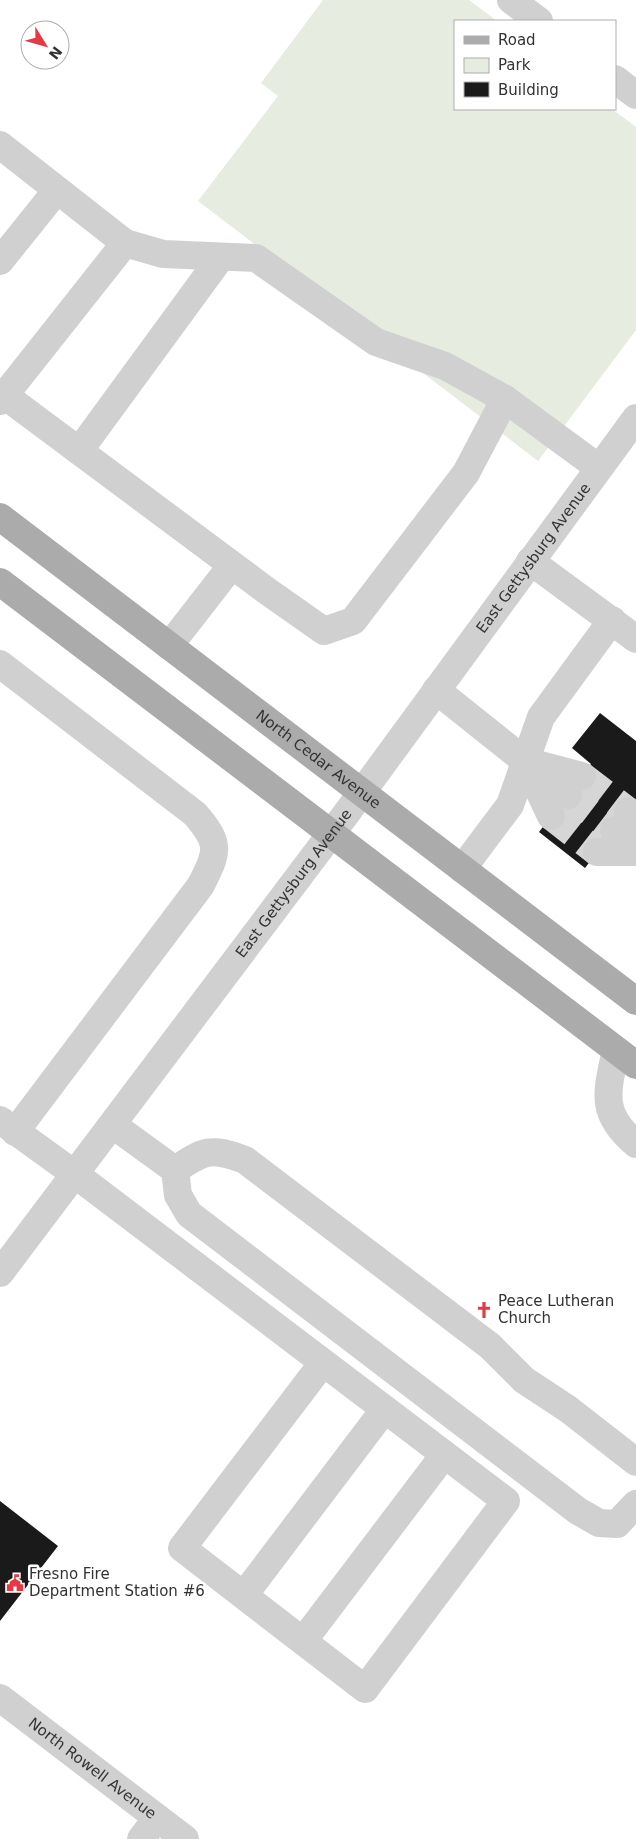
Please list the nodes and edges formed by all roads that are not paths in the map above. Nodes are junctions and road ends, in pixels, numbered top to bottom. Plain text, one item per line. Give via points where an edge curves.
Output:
1 (511, 0) edge
2 (538, 20) edge
3 (616, 80) edge
4 (636, 95) edge
5 (0, 145) edge
6 (57, 190) junction
7 (125, 243) junction
8 (222, 256) junction
9 (0, 261) edge
10 (2, 398) edge
11 (505, 399) junction
12 (636, 418) edge
13 (79, 451) junction
14 (599, 468) junction
15 (0, 517) edge
16 (530, 561) junction
17 (232, 566) junction
18 (0, 582) edge
19 (612, 620) junction
20 (636, 639) edge
21 (169, 646) junction
22 (0, 664) edge
23 (436, 690) junction
24 (525, 761) junction
25 (575, 785) tunnel mouth
26 (361, 793) junction
27 (551, 816) tunnel mouth
28 (626, 824) tunnel mouth
29 (332, 834) junction
30 (636, 846) edge
31 (598, 852) tunnel mouth
32 (636, 852) edge
33 (462, 869) junction
34 (633, 992) edge
35 (626, 1058) edge
36 (113, 1125) junction
37 (7, 1126) edge
38 (636, 1144) edge
39 (176, 1170) junction
40 (76, 1175) junction
41 (0, 1274) edge
42 (322, 1364) junction
43 (384, 1410) junction
44 (444, 1456) junction
45 (634, 1456) edge
46 (636, 1504) edge
47 (244, 1595) junction
48 (303, 1641) junction
49 (0, 1698) edge
50 (149, 1828) edge
51 (185, 1839) edge

1 - 2 street
3 - 4 street
5 - 6 street
6 - 7 street
6 - 9 street
7 - 8 street via 163,254
7 - 10 street
8 - 11 street via 256,258 376,342 446,366
8 - 13 street
10 - 13 street
11 - 14 street
11 - 17 street via 466,472 353,620 324,631
12 - 14 street, East Gettysburg Avenue
13 - 17 street
14 - 16 street, East Gettysburg Avenue
15 - 21 main road, North Cedar Avenue
16 - 19 street
16 - 23 street, East Gettysburg Avenue
17 - 21 street
18 - 29 main road
19 - 20 street
19 - 24 street via 541,717
21 - 26 main road, North Cedar Avenue
22 - 37 street via 195,814 212,833 215,858 202,885
23 - 24 street
23 - 26 street, East Gettysburg Avenue
24 - 25 street
24 - 27 street
24 - 33 street via 510,805
26 - 29 street, East Gettysburg Avenue
26 - 33 main road, North Cedar Avenue
28 - 30 street
29 - 35 main road
29 - 36 street, East Gettysburg Avenue
31 - 32 street
33 - 34 main road, North Cedar Avenue
35 - 38 street via 608,1090 610,1112 621,1132
36 - 39 street
36 - 40 street, East Gettysburg Avenue
37 - 40 street
39 - 45 street via 200,1153 226,1153 245,1160 490,1346 524,1380
39 - 46 street via 178,1194 189,1214 578,1511 599,1522 617,1524
40 - 41 street, East Gettysburg Avenue
40 - 42 street
42 - 43 street
42 - 47 street via 182,1548
43 - 44 street
43 - 47 street
44 - 48 street
44 - 48 street via 506,1501 365,1689
47 - 48 street
49 - 50 street, North Rowell Avenue
50 - 51 street, North Rowell Avenue

